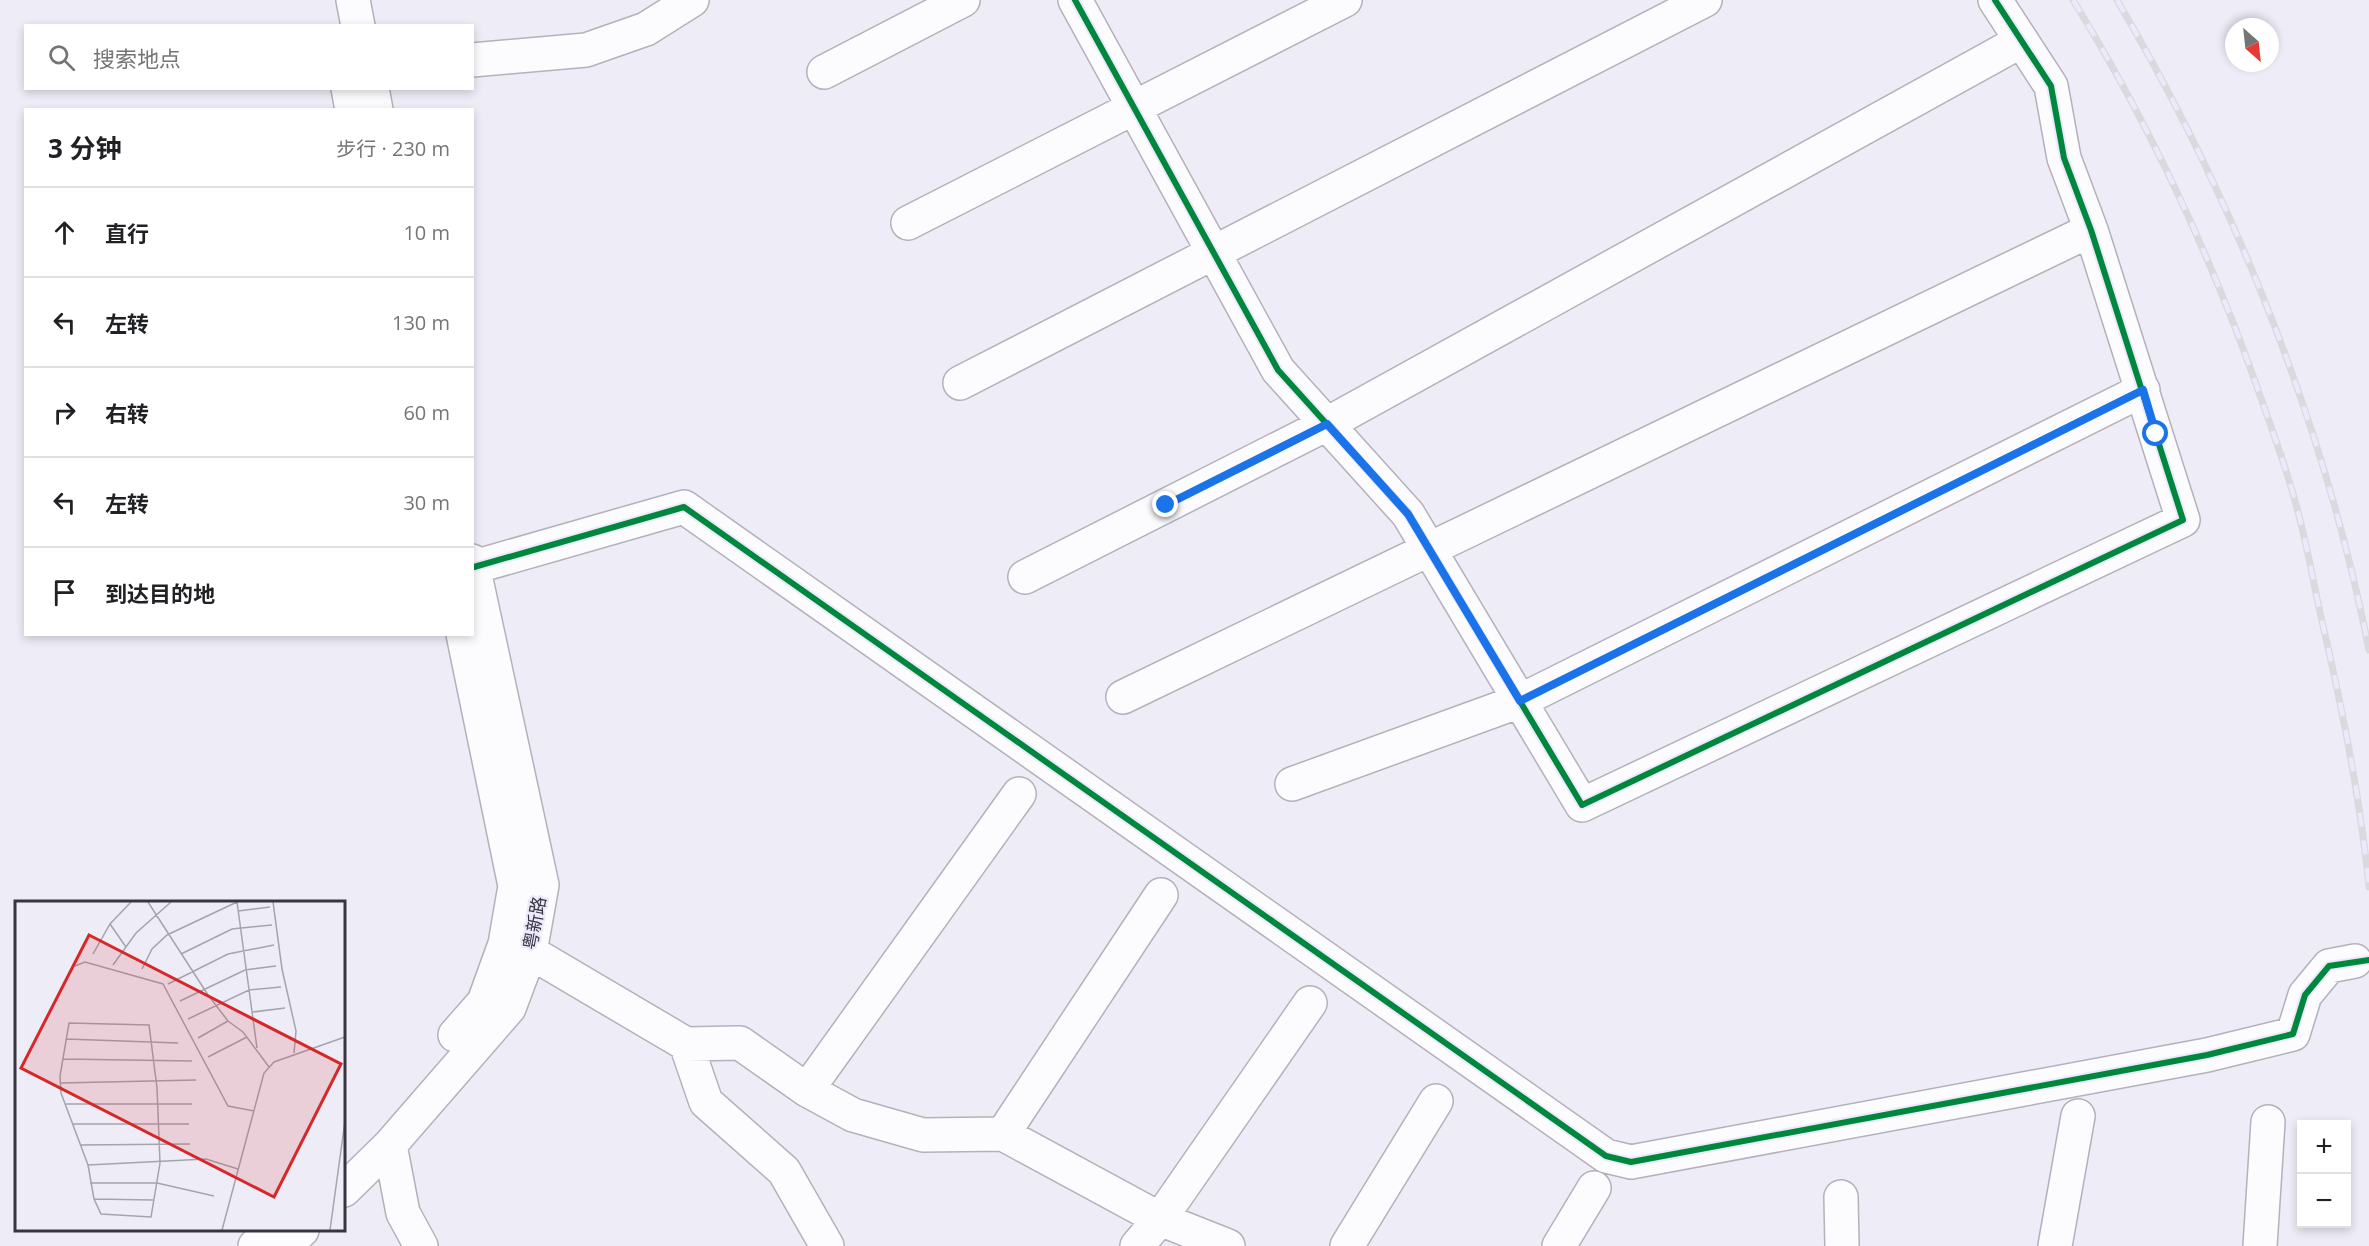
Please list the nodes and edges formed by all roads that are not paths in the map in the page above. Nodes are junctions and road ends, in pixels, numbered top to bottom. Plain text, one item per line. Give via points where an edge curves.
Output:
1 (330, 0) edge
2 (353, 0) edge
3 (693, 0) edge
4 (963, 0) edge
5 (1076, 0) edge
6 (1345, 0) edge
7 (1705, 0) edge
8 (1995, 0) edge
9 (335, 24) edge
10 (358, 24) edge
11 (2021, 41) junction
12 (474, 60) edge
13 (824, 72) dead end
14 (348, 90) edge
15 (372, 90) edge
16 (1134, 107) junction
17 (352, 108) edge
18 (376, 108) edge
19 (908, 223) dead end
20 (2091, 230) junction
21 (1215, 254) junction
22 (960, 383) dead end
23 (2143, 390) junction
24 (1327, 424) junction
25 (1429, 549) junction
26 (474, 564) edge
27 (474, 569) edge
28 (1025, 577) dead end
29 (463, 636) edge
30 (1123, 697) dead end
31 (1520, 701) junction
32 (1293, 784) dead end
33 (1019, 794) dead end
34 (1161, 895) dead end
35 (530, 951) junction
36 (2355, 961) dead end
37 (1310, 1003) dead end
38 (686, 1044) junction
39 (807, 1090) junction
40 (1436, 1101) dead end
41 (2078, 1116) dead end
42 (2268, 1122) dead end
43 (1003, 1134) junction
44 (390, 1145) junction
45 (345, 1157) edge
46 (1594, 1188) dead end
47 (345, 1189) edge
48 (1841, 1197) dead end
49 (1160, 1219) junction
50 (270, 1231) edge
51 (301, 1231) edge
52 (255, 1246) edge
53 (285, 1246) edge
54 (421, 1246) edge
55 (827, 1246) edge
56 (1137, 1246) edge
57 (1228, 1246) edge
58 (1347, 1246) edge
59 (1559, 1246) edge
60 (1842, 1246) edge
61 (2055, 1246) edge
62 (2260, 1246) edge

1 - 9 street
2 - 10 street
3 - 12 street via 646,29 586,50
4 - 13 street
5 - 16 street
6 - 16 street
7 - 21 street
8 - 11 street
11 - 20 street via 2051,86 2064,158
11 - 24 street
14 - 17 street
15 - 18 street
16 - 19 street
16 - 21 street
20 - 23 street
20 - 25 street
21 - 22 street
21 - 24 street via 1278,370
23 - 31 street
23 - 31 street via 2183,520 1582,805
24 - 25 street via 1408,514
24 - 28 street
25 - 30 street
25 - 31 street
26 - 36 street via 684,507 1606,1156 1631,1162 2207,1055 2293,1034 2305,995 2329,966
27 - 35 street, 粤新路 via 542,885
29 - 45 street, 粤新路 via 515,886 505,944 484,1002
31 - 32 street
33 - 39 street
34 - 43 street
35 - 38 street
35 - 44 street, 粤新路 via 509,1008
37 - 49 street
38 - 39 street via 740,1043
38 - 55 street via 706,1102 784,1171
39 - 43 street via 853,1115 923,1135
40 - 58 street
41 - 61 street
42 - 62 street
43 - 49 street
44 - 47 street, 粤新路
44 - 54 street via 403,1213
46 - 59 street
48 - 60 street
49 - 56 street
49 - 57 street
50 - 52 street
51 - 53 street

